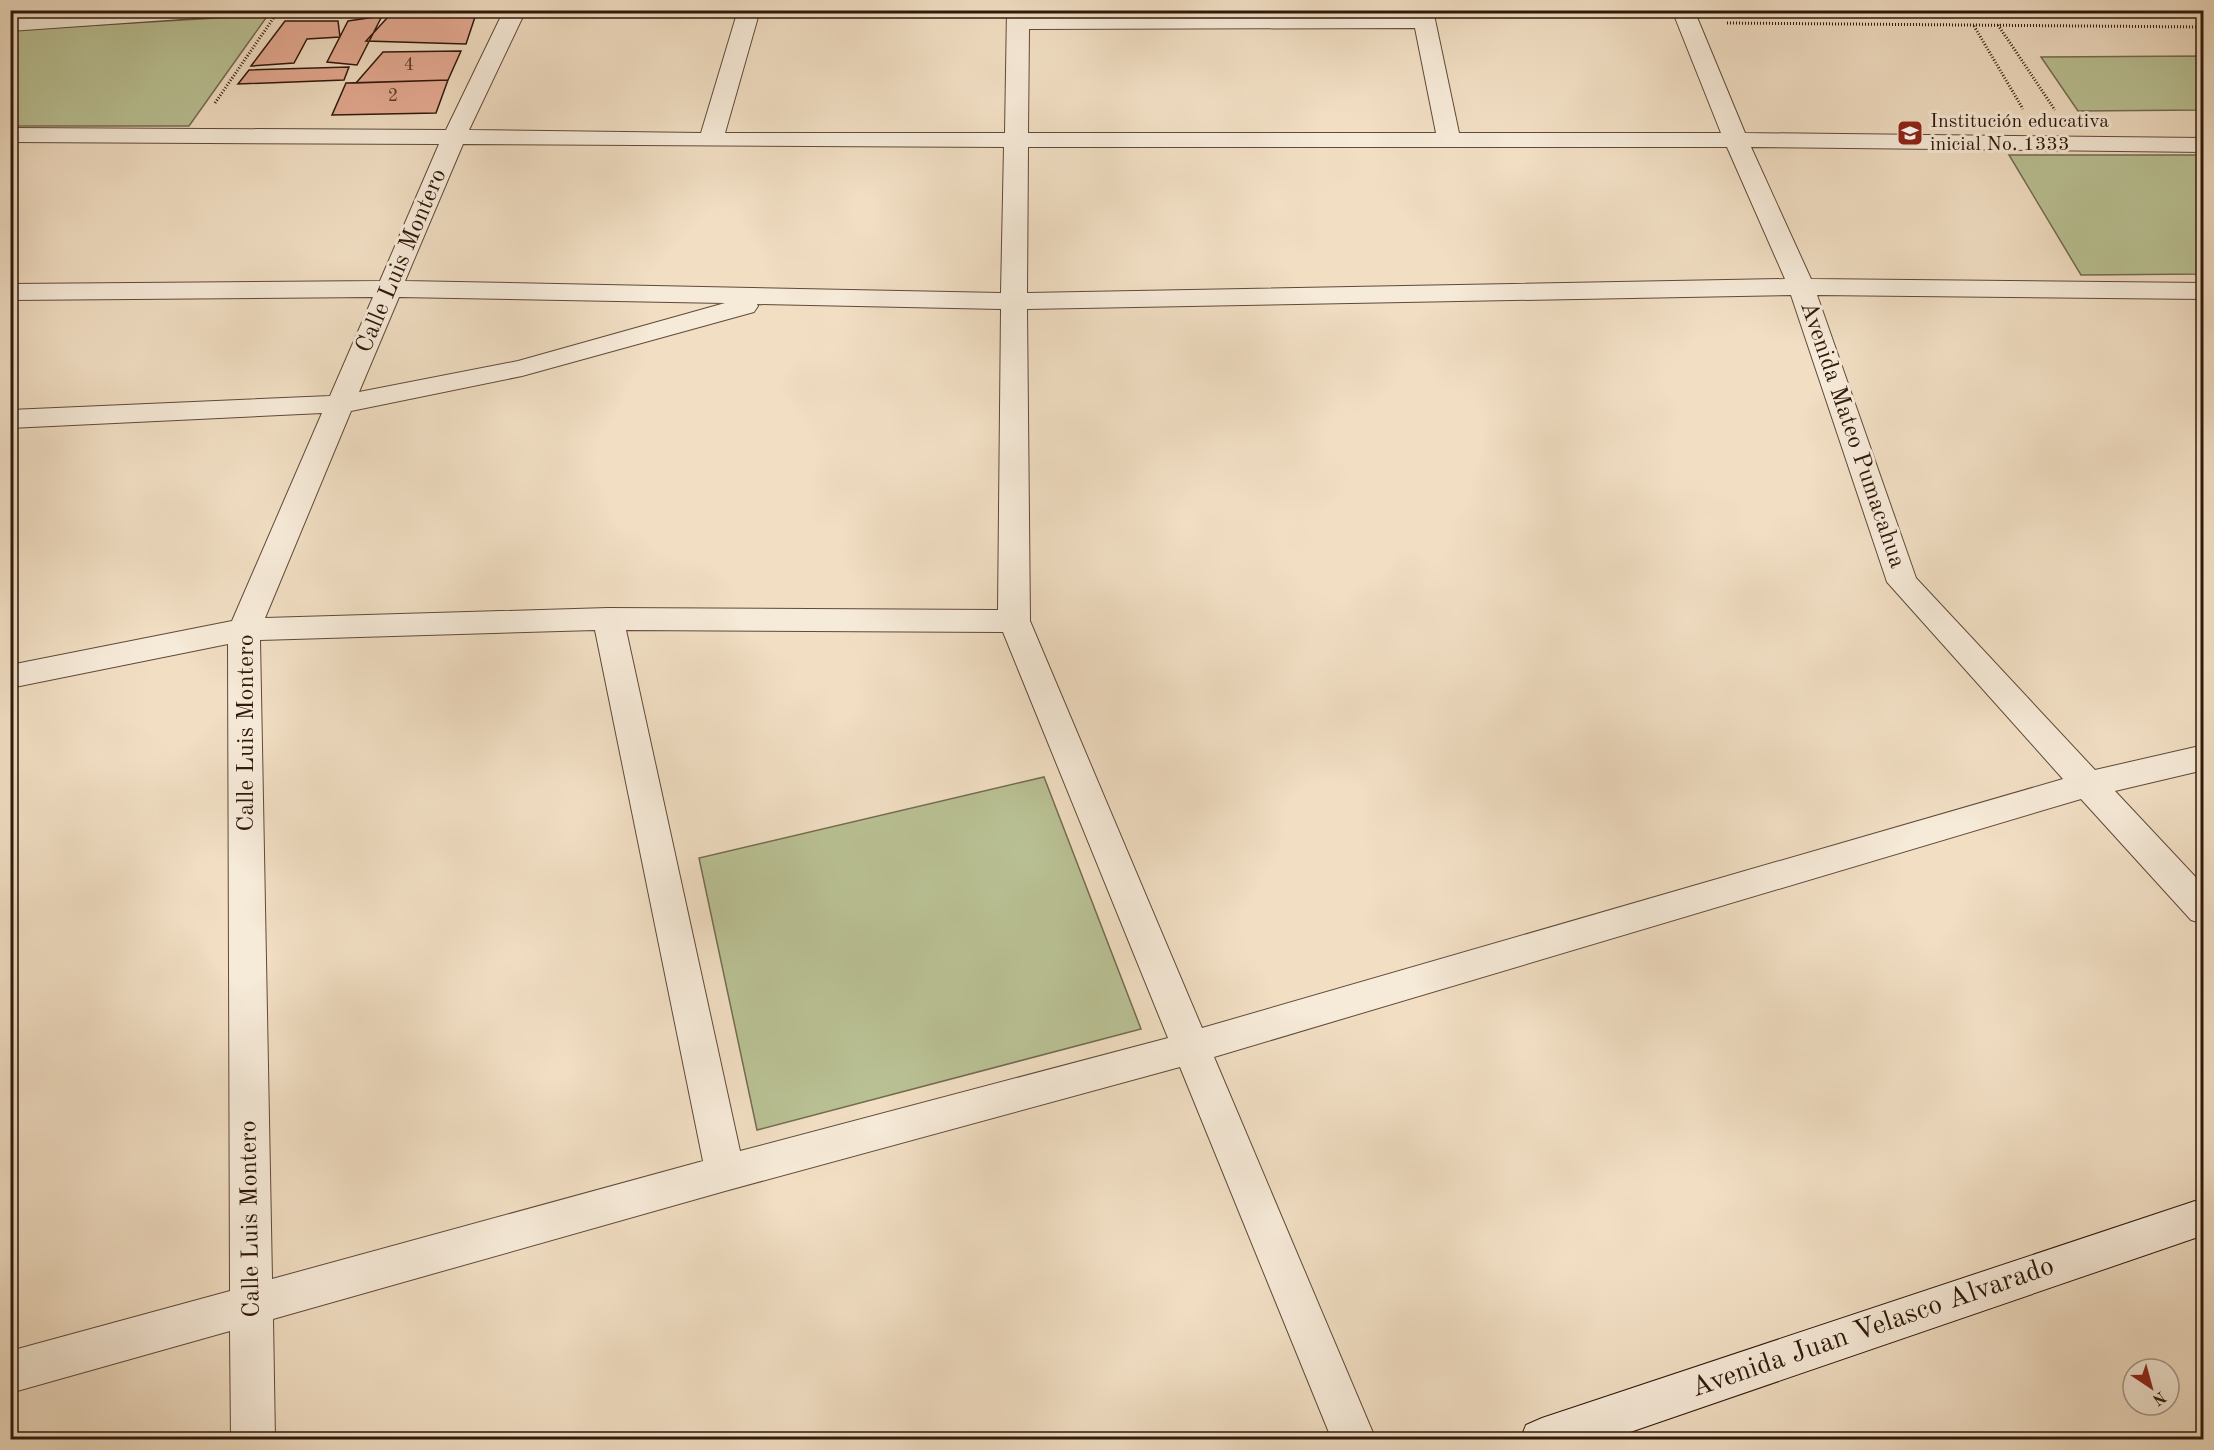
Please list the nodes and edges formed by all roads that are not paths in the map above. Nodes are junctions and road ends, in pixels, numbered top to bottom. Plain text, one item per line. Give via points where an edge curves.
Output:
1 (224, 10) edge
2 (515, 10) edge
3 (749, 10) edge
4 (1018, 16) edge
5 (1423, 16) edge
6 (1685, 17) edge
7 (10, 25) edge
8 (10, 135) edge
9 (454, 137) junction
10 (711, 140) junction
11 (1016, 140) junction
12 (1736, 140) junction
13 (1449, 141) junction
14 (2204, 145) edge
15 (1801, 287) junction
16 (390, 289) junction
17 (2204, 291) edge
18 (10, 292) edge
19 (778, 297) junction
20 (1014, 302) junction
21 (340, 404) junction
22 (10, 419) edge
23 (608, 619) junction
24 (1014, 621) junction
25 (244, 630) junction
26 (10, 677) edge
27 (2204, 758) edge
28 (2088, 784) junction
29 (2204, 910) edge
30 (1193, 1047) junction
31 (725, 1173) junction
32 (2204, 1216) edge
33 (252, 1306) junction
34 (10, 1372) edge
35 (253, 1440) edge
36 (1354, 1440) edge
37 (1542, 1440) edge

1 - 7 street
2 - 9 street, Calle Luis Montero
3 - 10 street
4 - 5 street
4 - 11 street
5 - 13 street
6 - 12 street, Avenida Mateo Pumacahua
8 - 9 street
9 - 10 street
9 - 16 street, Calle Luis Montero
10 - 11 street
11 - 13 street
11 - 20 street
12 - 13 street
12 - 14 street
12 - 15 street, Avenida Mateo Pumacahua
15 - 17 street
15 - 20 street
15 - 28 street, Avenida Mateo Pumacahua via 1902,582
16 - 18 street
16 - 19 street
16 - 21 street, Calle Luis Montero
19 - 20 street
19 - 21 street via 522,368
20 - 24 street
21 - 22 street
21 - 25 street, Calle Luis Montero
23 - 24 street
23 - 25 street
23 - 31 street
24 - 30 street
25 - 26 street
25 - 33 street, Calle Luis Montero
27 - 28 street
28 - 29 street, Avenida Mateo Pumacahua
28 - 30 street
30 - 31 street
30 - 36 street
31 - 33 street
32 - 37 street, Avenida Juan Velasco Alvarado
33 - 34 street
33 - 35 street, Calle Luis Montero

